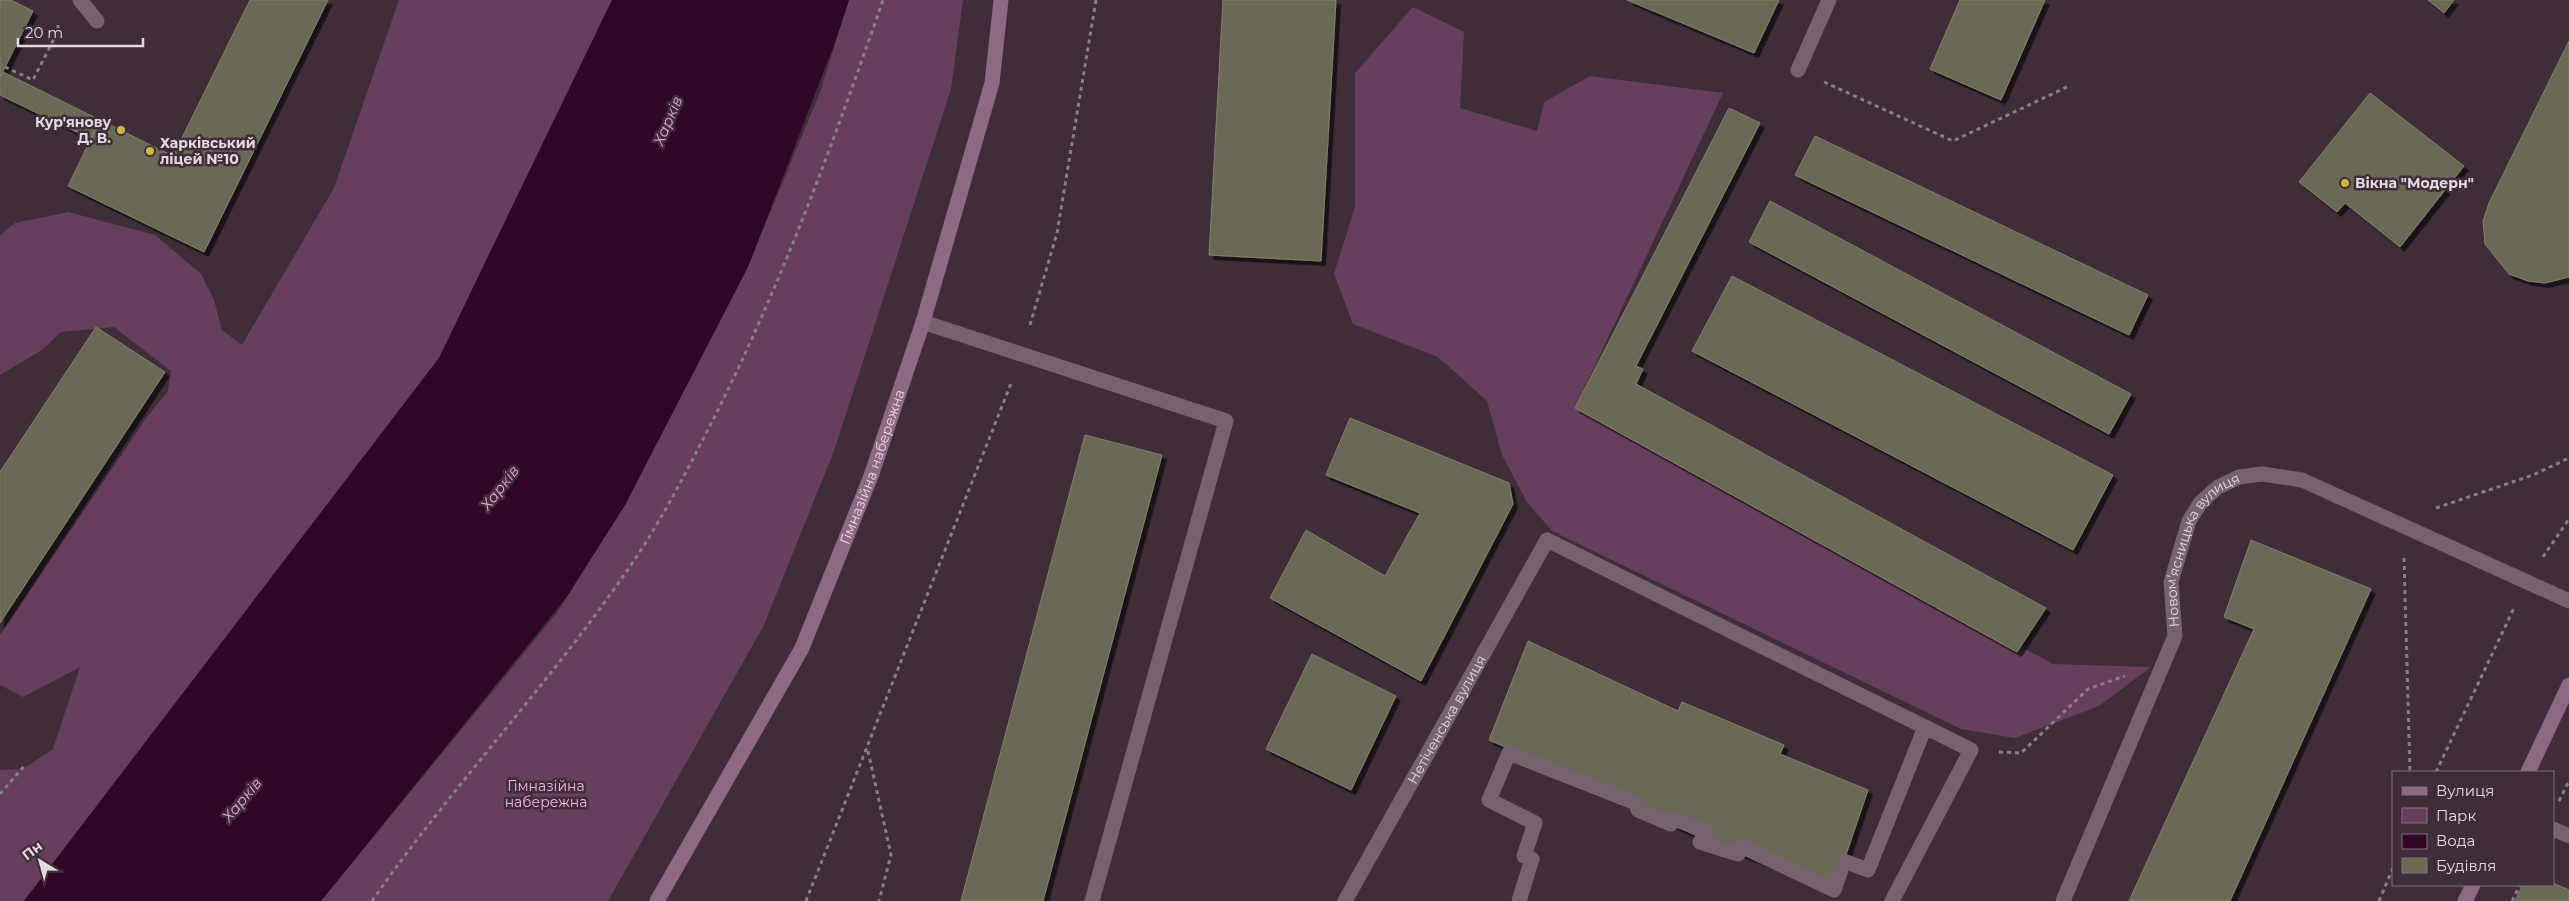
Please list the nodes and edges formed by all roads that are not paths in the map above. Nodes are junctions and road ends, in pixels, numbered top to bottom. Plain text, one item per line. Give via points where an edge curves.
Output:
1 (80, 0) edge
2 (1001, 0) edge
3 (1829, 0) edge
4 (97, 21) dead end
5 (1798, 70) road end
6 (923, 322) junction
7 (2569, 601) edge
8 (2569, 685) edge
9 (1925, 727) junction
10 (2528, 771) edge
11 (2554, 829) edge
12 (2569, 836) edge
13 (2472, 886) edge
14 (657, 901) edge
15 (1092, 901) edge
16 (1345, 901) edge
17 (1519, 901) edge
18 (1892, 901) edge
19 (2063, 901) edge
20 (2465, 901) edge

1 - 4 street
2 - 6 main road, Гімназійна набережна via 992,83
3 - 5 street
6 - 14 main road, Гімназійна набережна via 871,476 802,648
6 - 15 street via 1226,421
7 - 19 street, Новом’ясницька вулиця via 2302,480 2262,474 2239,477 2218,486 2201,502 2189,521 2171,582 2175,636
8 - 10 main road
9 - 16 street, Нетіченська вулиця via 1547,540
9 - 17 street via 1868,870 1844,861 1834,890 1741,846 1738,854 1700,842 1707,832 1673,818 1671,824 1638,810 1636,803 1509,754 1489,800 1535,822 1524,856 1532,859
9 - 18 street via 1971,750
11 - 12 street
13 - 20 main road

